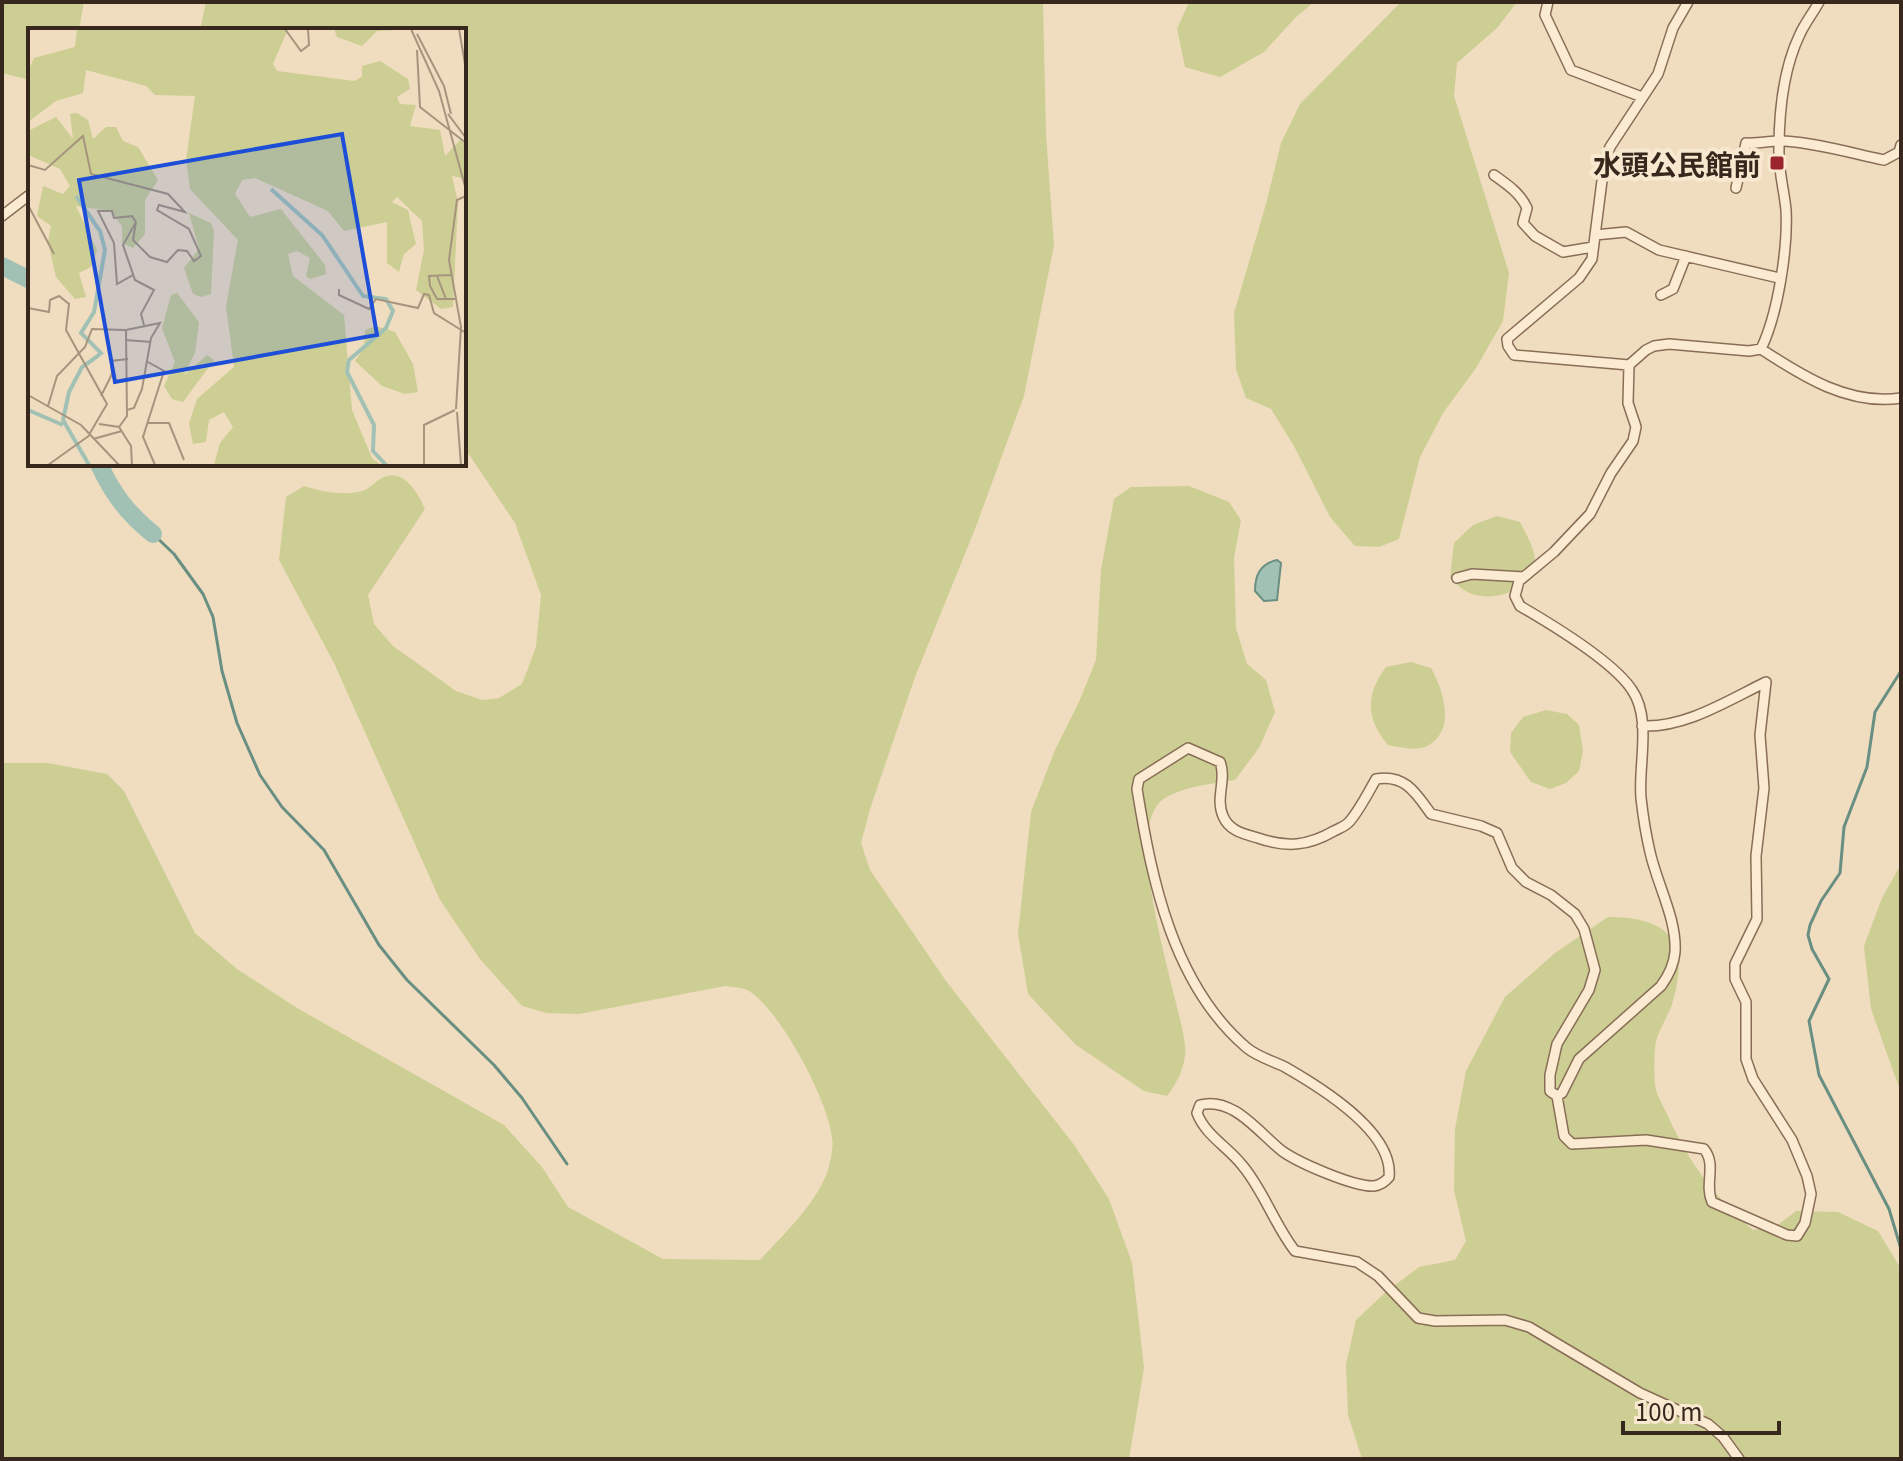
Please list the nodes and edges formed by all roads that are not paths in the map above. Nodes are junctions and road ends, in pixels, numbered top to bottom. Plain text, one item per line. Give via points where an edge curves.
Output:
1 (1548, 2) edge
2 (1688, 2) edge
3 (1819, 2) edge
4 (1642, 97) junction
5 (1779, 140) junction
6 (1901, 145) edge
7 (1494, 175) dead end
8 (1736, 188) dead end
9 (28, 196) edge
10 (2, 216) edge
11 (1595, 235) junction
12 (1593, 247) junction
13 (1686, 256) junction
14 (1779, 278) junction
15 (1661, 295) dead end
16 (1761, 349) junction
17 (1629, 365) junction
18 (1901, 398) edge
19 (1524, 577) junction
20 (1457, 578) dead end
21 (1642, 726) junction
22 (1557, 1096) junction
23 (1739, 1459) edge

1 - 4 street via 1545,15 1571,70
2 - 4 street via 1658,74
3 - 5 street via 1790,62
4 - 11 street via 1610,147
5 - 6 street via 1884,160
5 - 8 street via 1746,143
5 - 14 street via 1786,212
7 - 12 street via 1524,201 1523,223 1535,236 1563,252
9 - 10 street
11 - 12 street
11 - 13 street via 1626,232 1659,250
12 - 17 street via 1592,259 1579,278 1507,339 1508,346 1514,355
13 - 14 street
13 - 15 street via 1673,289
14 - 16 street
16 - 17 street via 1669,344 1654,346
16 - 18 street via 1826,388
17 - 19 street via 1633,441 1590,514
19 - 20 street
19 - 21 street via 1515,596 1520,606 1617,675 1632,690
21 - 22 street via 1641,796 1675,953 1661,986 1579,1059
21 - 22 street via 1662,727 1766,682 1757,919 1735,964 1735,979 1746,1002 1746,1059 1753,1079 1792,1140 1807,1176 1811,1194 1805,1223 1797,1236 1787,1235 1712,1202 1711,1165 1704,1149 1646,1140 1572,1144 1564,1136
22 - 23 street via 1550,1091 1550,1075 1557,1044 1595,970 1575,914 1512,868 1497,833 1431,814 1404,781 1388,777 1376,779 1348,824 1291,846 1233,830 1223,817 1220,762 1198,751 1188,748 1139,779 1142,821 1158,889 1194,984 1251,1051 1347,1109 1388,1156 1389,1177 1371,1186 1318,1170 1219,1104 1200,1105 1201,1124 1242,1165 1295,1251 1357,1262 1418,1318 1505,1320 1529,1327 1640,1393 1708,1424

